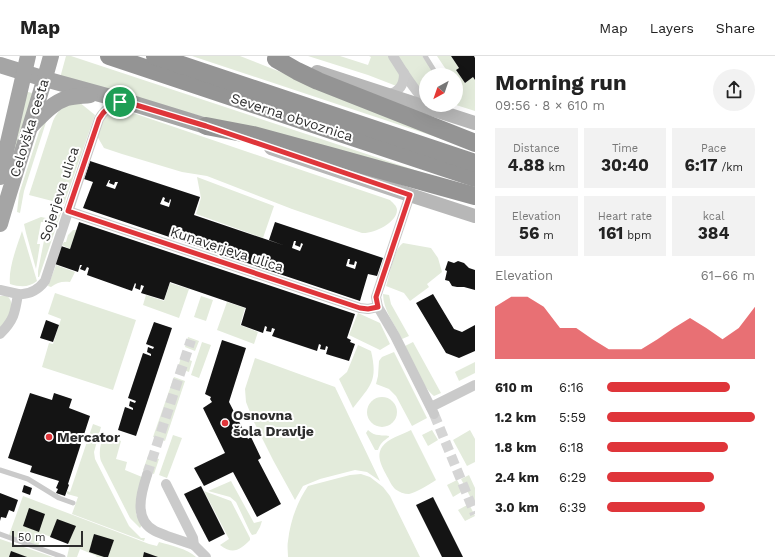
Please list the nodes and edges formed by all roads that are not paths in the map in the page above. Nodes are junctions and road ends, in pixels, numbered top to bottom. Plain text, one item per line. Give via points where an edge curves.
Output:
1 (109, 56) edge
2 (155, 56) edge
3 (393, 56) edge
4 (425, 56) edge
5 (272, 57) edge
6 (32, 66) edge
7 (433, 68) edge
8 (404, 73) junction
9 (97, 94) junction
10 (419, 94) edge
11 (388, 95) junction
12 (126, 102) junction
13 (419, 103) edge
14 (447, 112) edge
15 (475, 123) edge
16 (0, 125) edge
17 (206, 126) junction
18 (30, 127) junction
19 (475, 143) edge
20 (475, 162) edge
21 (0, 177) edge
22 (475, 178) edge
23 (410, 195) junction
24 (475, 196) edge
25 (68, 211) junction
26 (475, 216) edge
27 (0, 224) edge
28 (0, 290) edge
29 (18, 294) junction
30 (378, 307) junction
31 (0, 334) edge
32 (475, 385) edge
33 (0, 470) edge
34 (147, 474) tunnel mouth
35 (166, 484) dead end
36 (73, 503) dead end
37 (0, 534) edge
38 (194, 545) junction
39 (63, 557) edge
40 (206, 557) edge

1 - 22 highway, Severna obvoznica
2 - 20 highway, Severna obvoznica
3 - 8 street
4 - 7 lane
5 - 11 street
5 - 19 highway via 318,81
6 - 9 main road
6 - 16 main road, Celovška cesta
6 - 18 main road, Celovška cesta
6 - 21 main road
8 - 10 street
8 - 11 street via 402,86
9 - 12 main road
9 - 18 main road via 66,98 52,106
11 - 13 street
12 - 17 main road
12 - 25 street, Sojerjeva ulica via 110,106 99,119
14 - 15 street
17 - 23 street
17 - 24 highway via 261,137
18 - 27 main road, Celovška cesta
23 - 26 street
23 - 30 street via 376,297
25 - 29 street, Sojerjeva ulica via 45,281 35,290
25 - 30 street, Kunaverjeva ulica via 360,308
28 - 29 street, Sojerjeva ulica
29 - 31 street via 16,312
30 - 32 street via 432,410
33 - 36 lane via 28,479 59,498
34 - 38 street via 140,501 143,519 155,531
35 - 38 street via 194,538
37 - 39 lane
38 - 40 street

